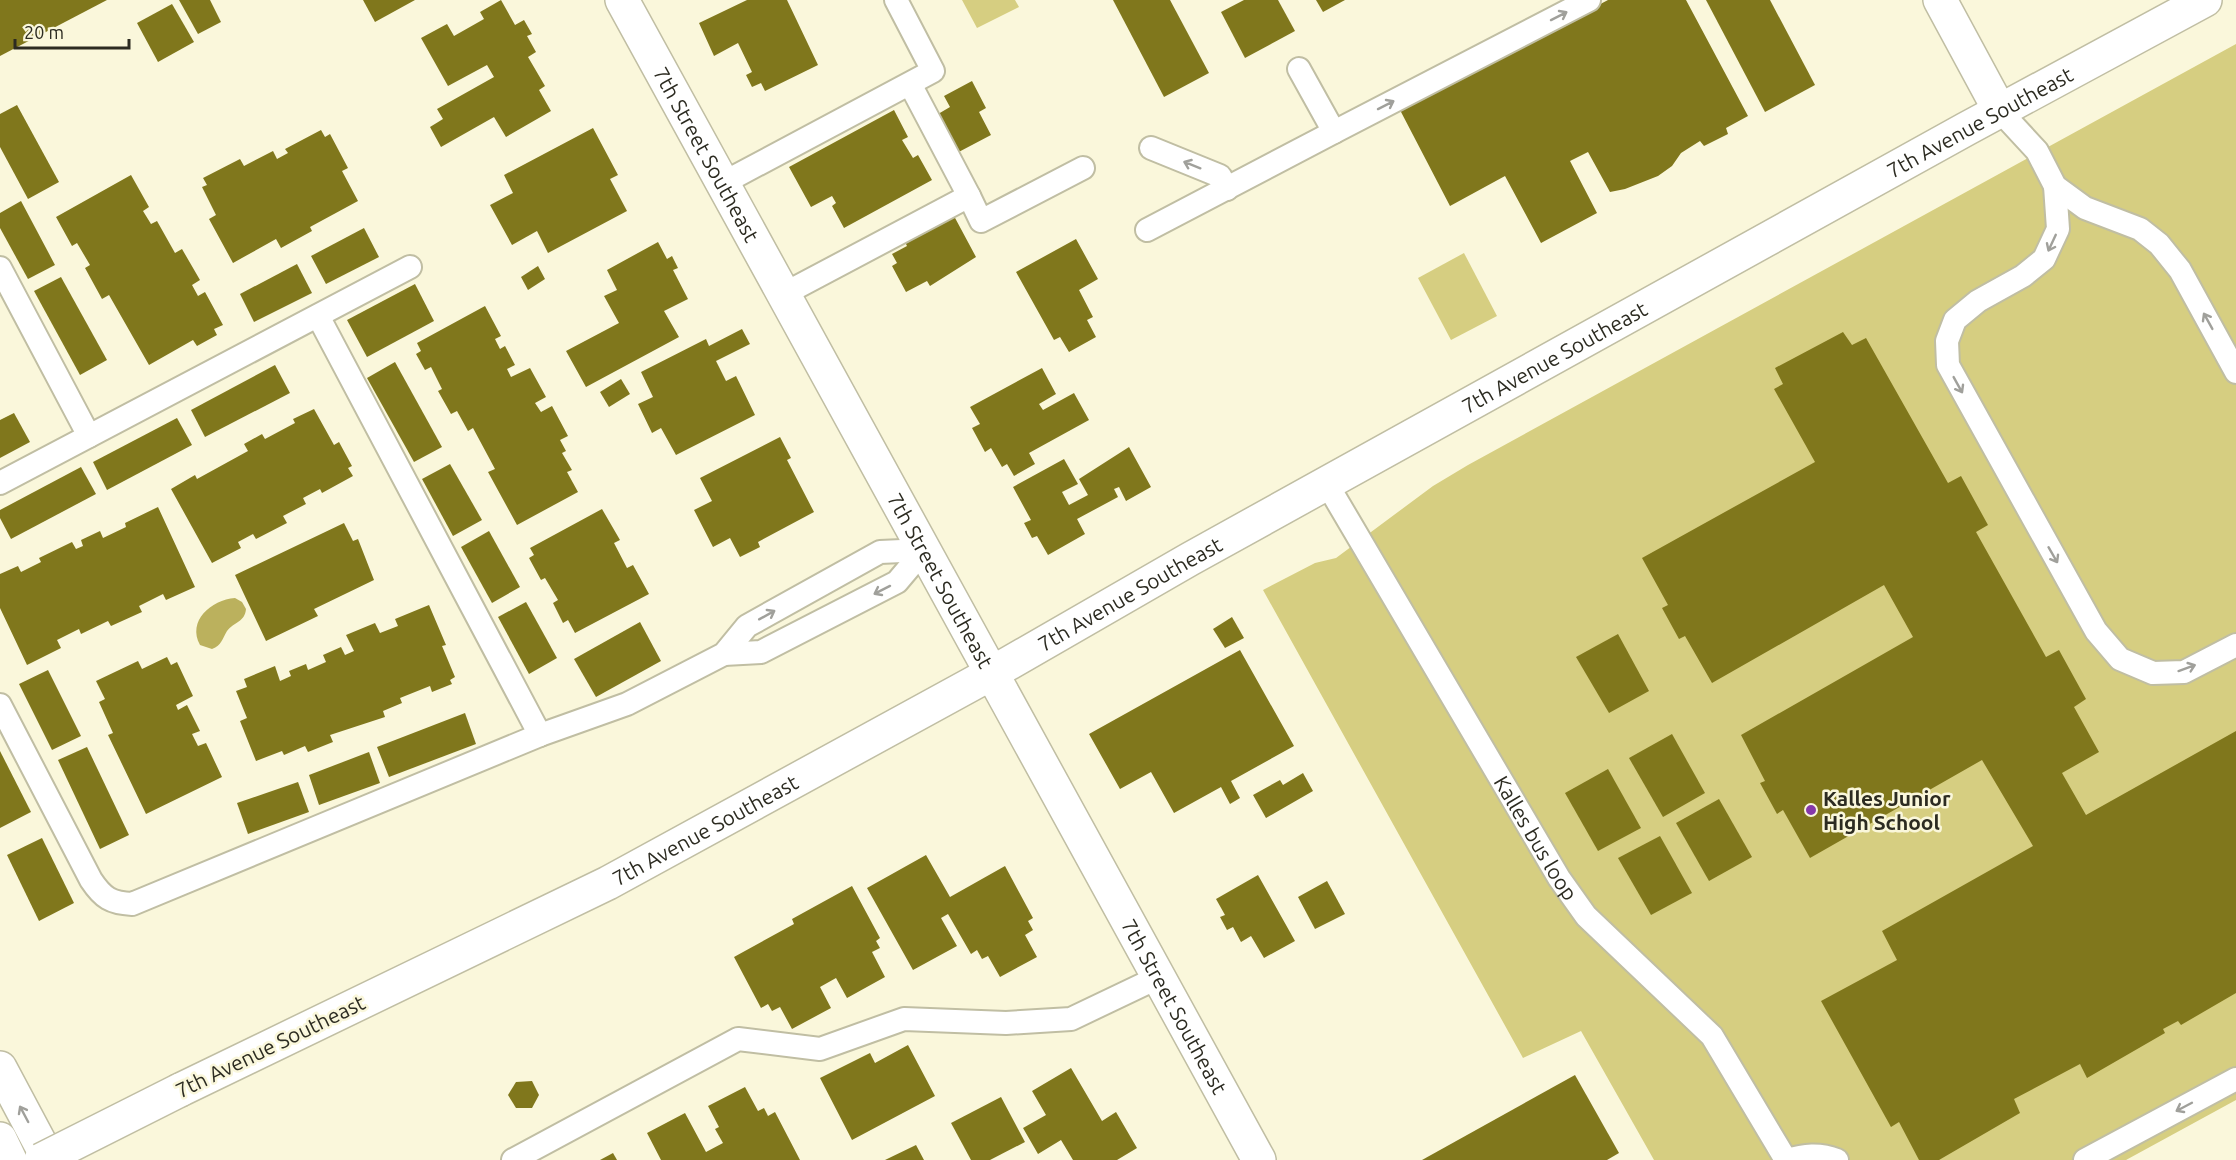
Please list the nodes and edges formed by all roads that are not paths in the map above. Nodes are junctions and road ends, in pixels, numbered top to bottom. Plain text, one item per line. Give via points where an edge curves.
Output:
1 (622, 0) edge
2 (896, 0) edge
3 (1589, 0) edge
4 (1940, 0) edge
5 (2205, 0) edge
6 (1299, 69) dead end
7 (910, 84) junction
8 (2000, 111) junction
9 (1334, 132) junction
10 (1151, 148) dead end
11 (1083, 168) dead end
12 (723, 183) junction
13 (2055, 186) junction
14 (1227, 189) junction
15 (969, 196) junction
16 (1147, 230) dead end
17 (410, 267) dead end
18 (0, 268) edge
19 (784, 294) junction
20 (318, 316) junction
21 (2236, 372) edge
22 (89, 436) junction
23 (0, 483) edge
24 (1327, 483) junction
25 (924, 550) junction
26 (2236, 645) edge
27 (724, 654) junction
28 (992, 673) junction
29 (0, 705) edge
30 (540, 735) junction
31 (1159, 977) junction
32 (0, 1068) edge
33 (2236, 1079) edge
34 (0, 1139) edge
35 (10, 1160) edge
36 (41, 1160) edge
37 (49, 1160) edge
38 (513, 1160) edge
39 (1259, 1160) edge
40 (1786, 1160) edge
41 (1837, 1160) edge
42 (2085, 1160) edge

1 - 12 main road, 7th Street Southeast
2 - 7 lane via 933,71
9 -> 3 lane
4 - 8 main road
5 - 8 main road, 7th Avenue Southeast
6 - 9 lane
7 - 12 lane
7 - 15 lane
8 - 13 lane via 2037,151
8 - 24 main road, 7th Avenue Southeast
9 - 14 lane
14 -> 10 lane via 1220,176
11 - 15 lane via 981,221
12 - 19 main road, 7th Street Southeast
21 -> 13 lane via 2180,270 2159,244 2140,229 2085,208
13 -> 26 lane via 2058,230 2044,259 1955,320 1947,341 1948,365 2096,631 2120,659 2153,673 2184,672
14 - 16 lane
15 - 19 lane
17 - 20 lane
18 - 22 lane
19 - 25 main road, 7th Street Southeast
20 - 22 lane
20 - 30 lane
22 - 23 lane
24 - 28 main road, 7th Avenue Southeast
24 - 40 lane, Kalles bus loop via 1559,878 1586,916 1712,1036
25 -> 27 lane via 897,582 761,652
27 -> 25 lane via 747,626 880,552
25 - 28 main road, 7th Street Southeast
27 - 30 lane via 627,704
28 - 31 main road, 7th Street Southeast
28 - 36 main road, 7th Avenue Southeast, bridge via 608,884
29 - 30 lane via 91,880 102,896 115,903 132,904
31 - 38 lane via 1071,1019 1006,1023 904,1019 820,1049 738,1039
31 - 39 main road, 7th Street Southeast
37 -> 32 main road
33 -> 42 lane
34 - 35 main road
40 - 41 lane via 1806,1155

